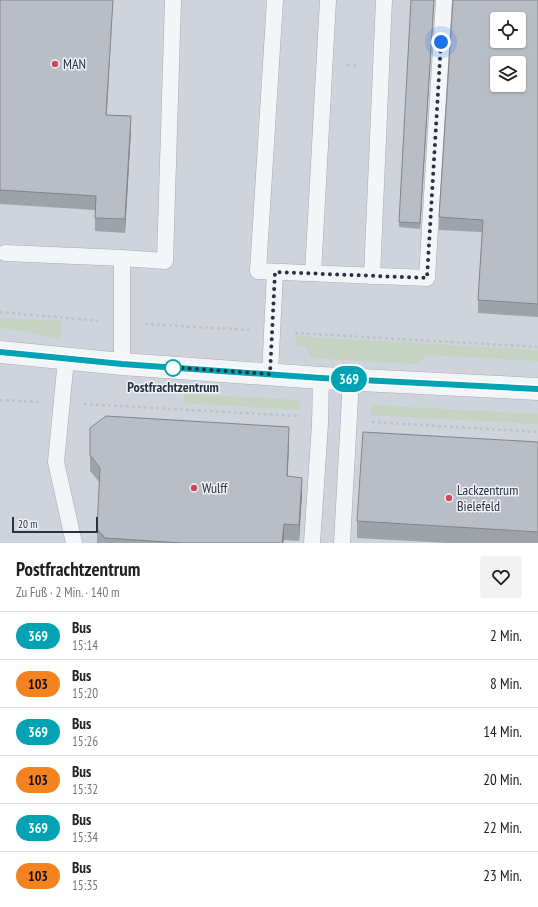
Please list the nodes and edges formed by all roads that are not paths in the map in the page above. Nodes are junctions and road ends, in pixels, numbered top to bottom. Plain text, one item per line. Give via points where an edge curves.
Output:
1 (173, 0) edge
2 (275, 0) edge
3 (328, 0) edge
4 (384, 0) edge
5 (444, 0) edge
6 (5, 253) dead end
7 (122, 258) junction
8 (275, 272) junction
9 (313, 273) junction
10 (372, 276) junction
11 (0, 352) edge
12 (66, 359) junction
13 (122, 364) junction
14 (270, 374) junction
15 (321, 378) junction
16 (351, 379) junction
17 (538, 389) edge
18 (74, 543) edge
19 (312, 543) edge
20 (342, 543) edge

1 - 7 lane via 165,261
2 - 8 lane via 258,271
3 - 9 lane
4 - 10 lane
5 - 10 lane via 427,278
6 - 7 lane
7 - 13 lane
8 - 9 lane
8 - 14 lane
9 - 10 lane
11 - 12 street
12 - 13 street
12 - 18 lane via 56,462
13 - 14 street
14 - 15 street
15 - 16 street
15 - 19 lane
16 - 17 street
16 - 20 lane

